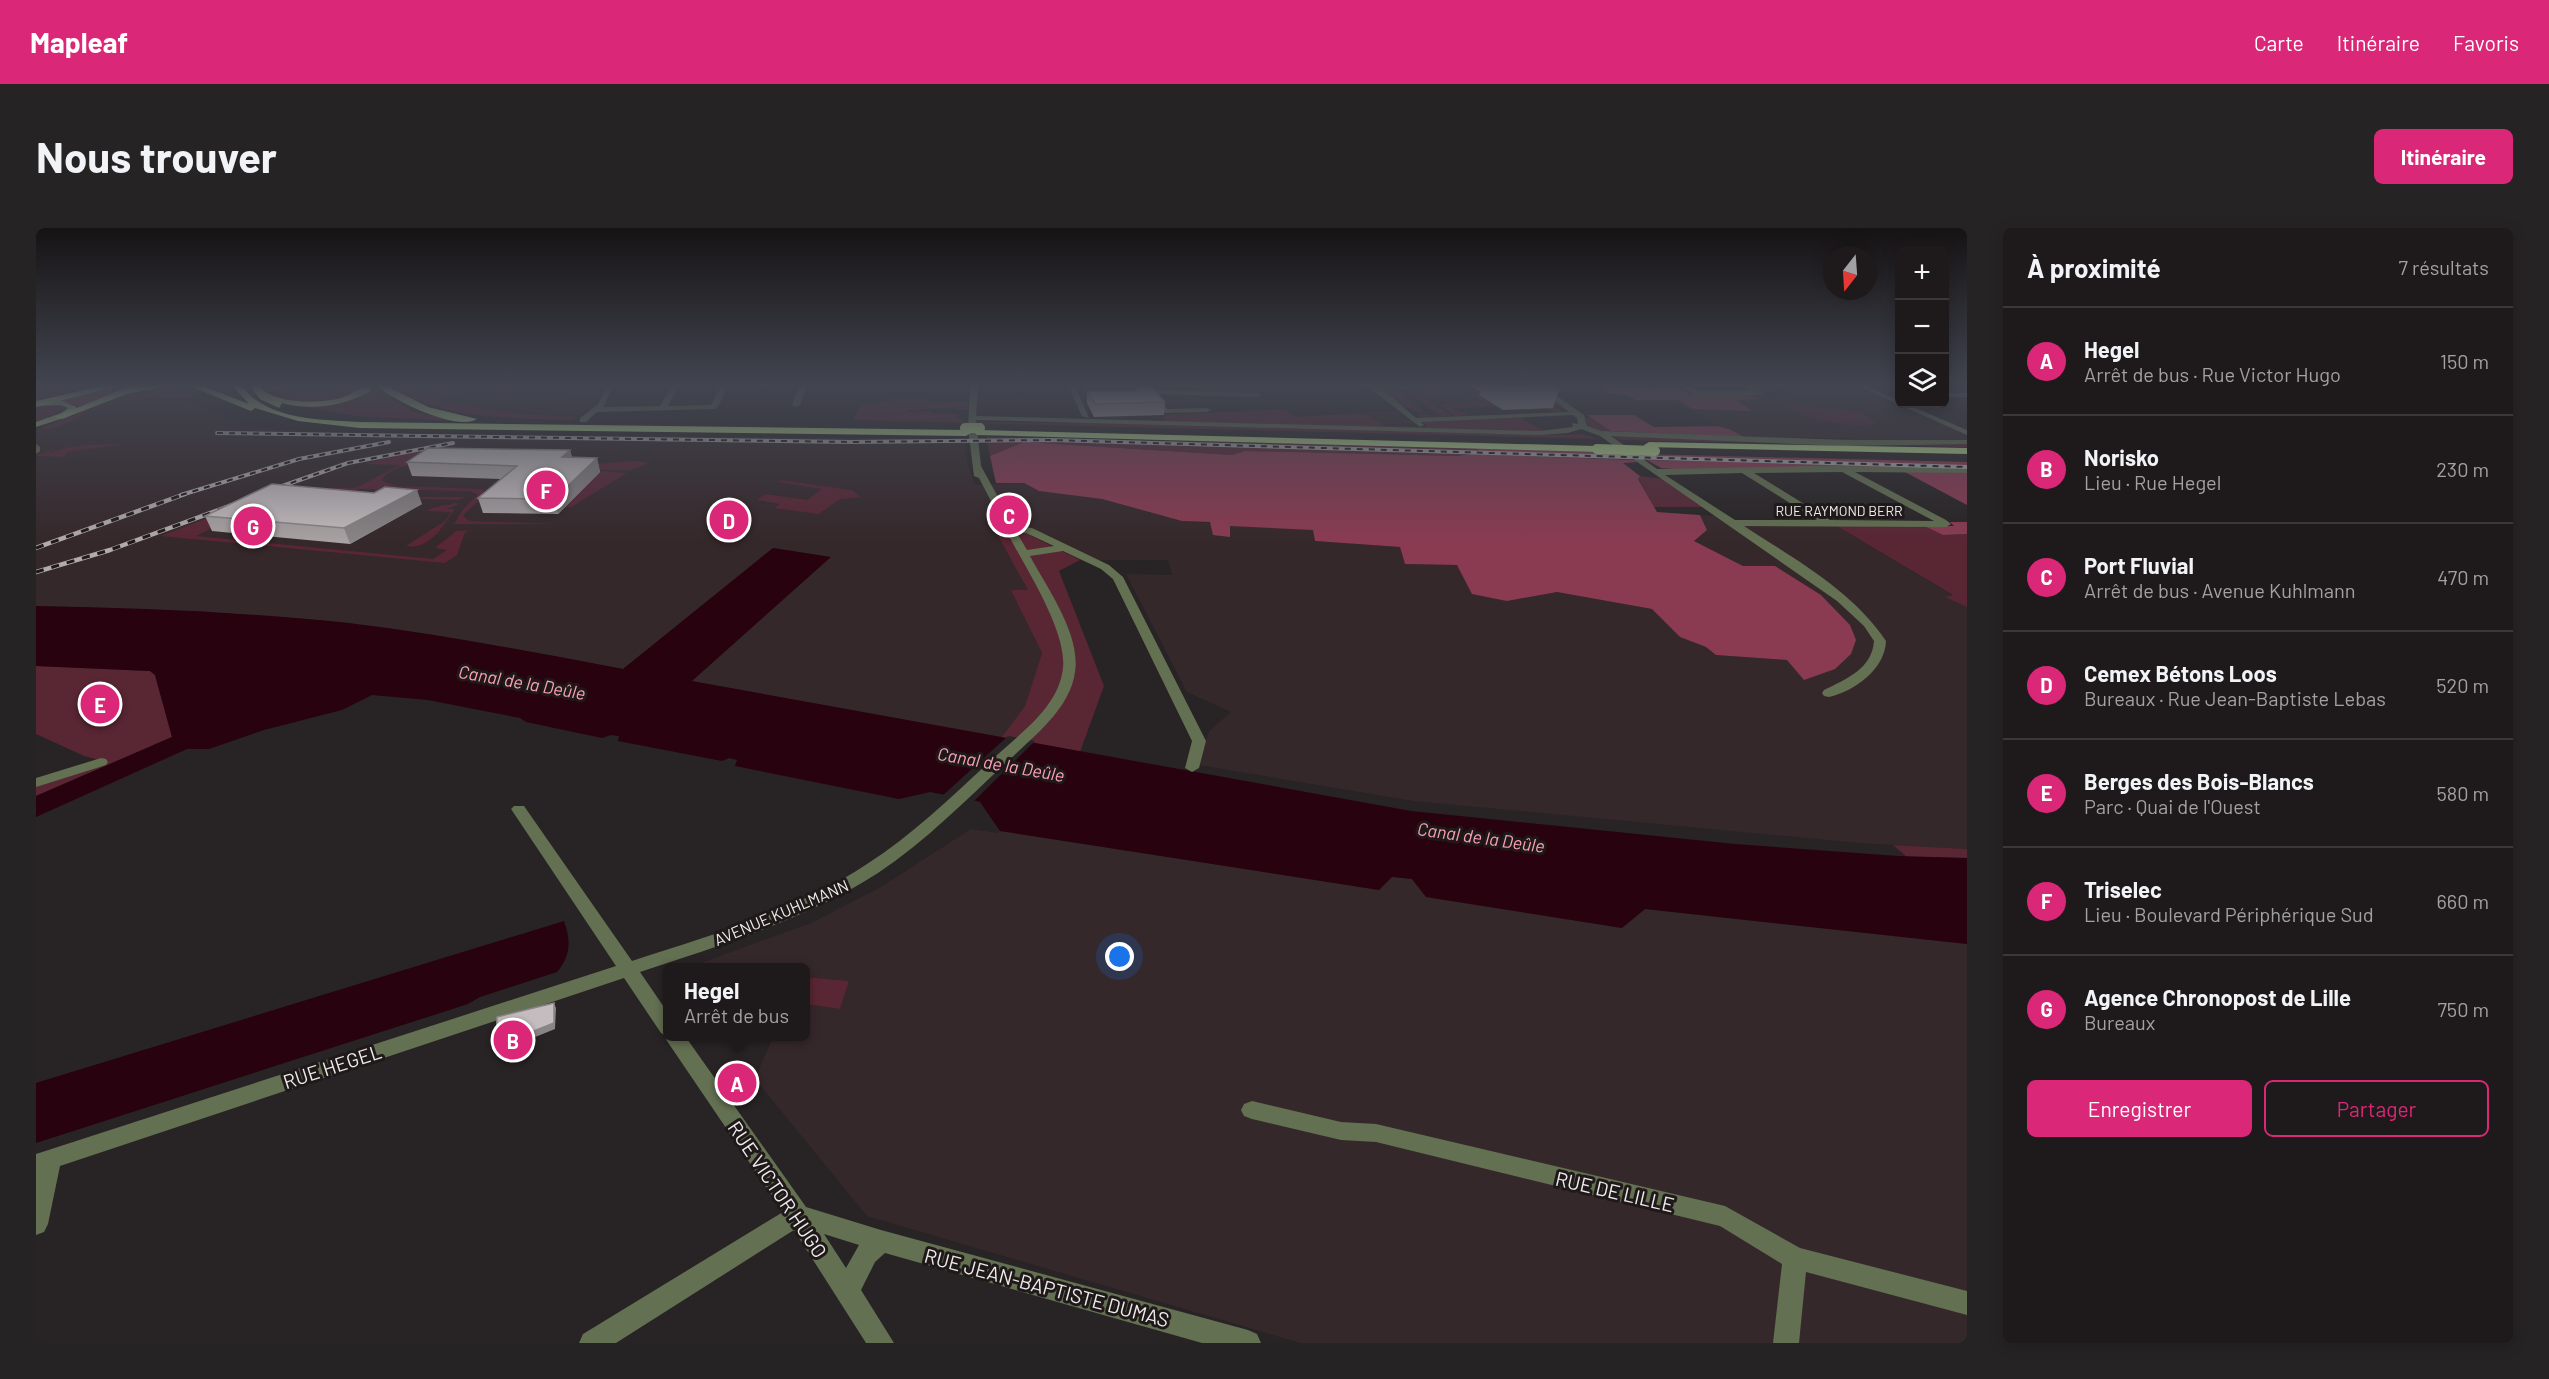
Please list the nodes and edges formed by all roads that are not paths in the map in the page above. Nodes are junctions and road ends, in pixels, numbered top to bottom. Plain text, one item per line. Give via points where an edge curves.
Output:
1 (974, 438) edge
2 (1269, 438) edge
3 (1598, 439) junction
4 (1967, 442) edge
5 (1652, 448) junction
6 (1967, 451) edge
7 (1967, 457) edge
8 (1844, 468) junction
9 (1743, 470) junction
10 (1967, 470) edge
11 (1657, 472) junction
12 (1732, 523) junction
13 (1829, 524) junction
14 (1006, 528) junction
15 (1063, 548) junction
16 (1020, 550) junction
17 (1829, 693) dead end
18 (101, 762) dead end
19 (1192, 768) dead end
20 (36, 783) edge
21 (519, 809) dead end
22 (629, 970) junction
23 (663, 1021) edge
24 (677, 1041) edge
25 (1252, 1110) dead end
26 (43, 1162) edge
27 (798, 1215) junction
28 (36, 1224) edge
29 (881, 1241) junction
30 (1796, 1258) junction
31 (848, 1293) junction
32 (1967, 1303) edge
33 (592, 1343) edge
34 (881, 1343) edge
35 (1248, 1343) edge
36 (1786, 1343) edge

1 - 14 street, AVENUE KUHLMANN via 981,486
2 - 3 highway
3 - 4 street
3 - 5 highway, bridge
3 - 11 street
5 - 6 highway
5 - 7 highway
8 - 9 street
8 - 10 street
8 - 13 street, RUE RAYMOND BERR via 1946,524
9 - 11 street
9 - 13 street
11 - 12 street
12 - 13 street, RUE RAYMOND BERR
12 - 17 street via 1824,586 1876,631 1880,651 1875,662
14 - 15 street via 1028,530
14 - 16 street, AVENUE KUHLMANN
15 - 16 street
15 - 19 street via 1105,567 1123,584 1199,741
16 - 22 street, AVENUE KUHLMANN via 1063,629 1070,651 1068,679 1049,712 913,841 852,881 731,935
18 - 20 street
21 - 22 street
22 - 23 street
22 - 26 street, RUE HEGEL
24 - 27 street, RUE VICTOR HUGO
25 - 30 street, RUE DE LILLE via 1341,1131 1376,1133 1725,1217
26 - 28 street
27 - 29 street, RUE JEAN-BAPTISTE DUMAS
27 - 31 street, RUE VICTOR HUGO
27 - 33 street
29 - 31 street via 866,1254
29 - 35 street, RUE JEAN-BAPTISTE DUMAS
30 - 32 street, RUE DE LILLE
30 - 36 street
31 - 34 street, RUE VICTOR HUGO

